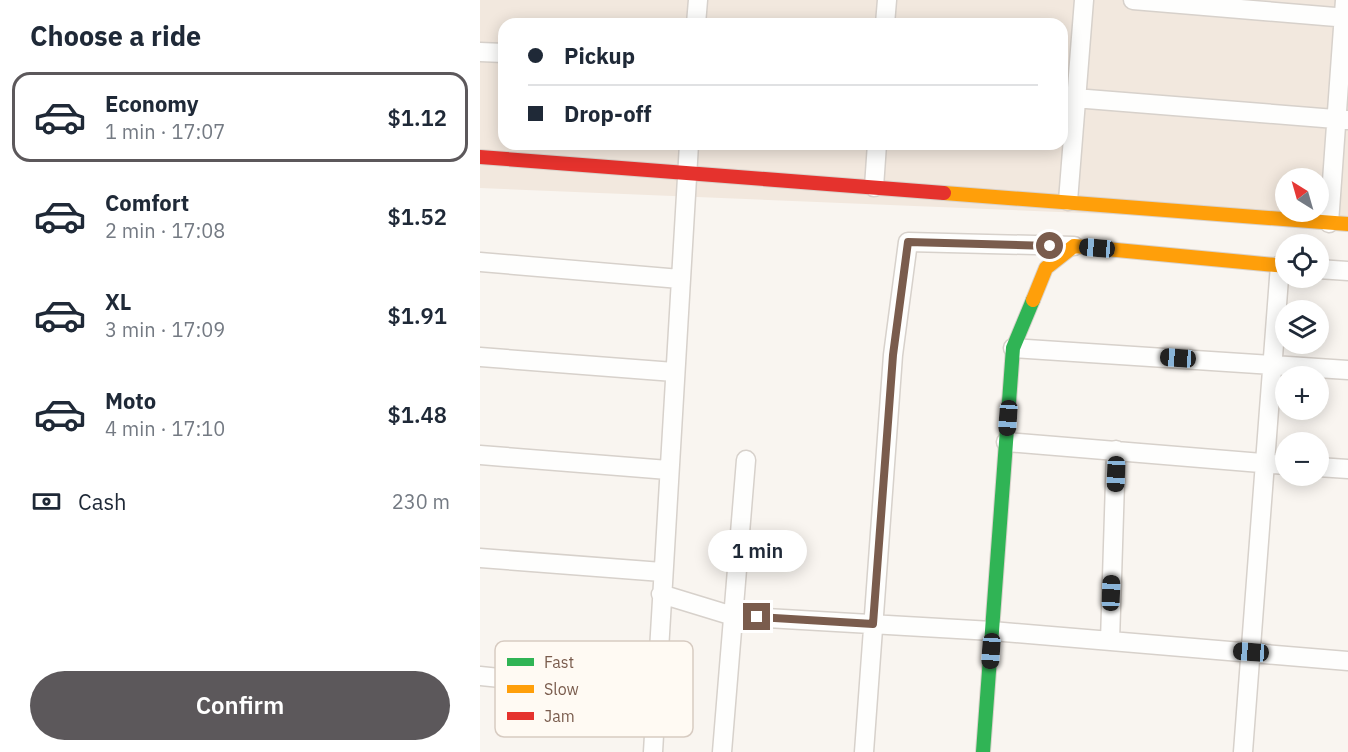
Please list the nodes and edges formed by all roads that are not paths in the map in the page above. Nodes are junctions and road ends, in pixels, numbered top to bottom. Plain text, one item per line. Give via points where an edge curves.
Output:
1 (698, 0) edge
2 (887, 0) edge
3 (1084, 0) edge
4 (1133, 0) edge
5 (1346, 12) edge
6 (696, 18) edge
7 (886, 18) edge
8 (480, 52) edge
9 (498, 53) edge
10 (1069, 98) edge
11 (1342, 119) edge
12 (689, 150) edge
13 (877, 150) edge
14 (480, 157) edge
15 (687, 174) junction
16 (874, 187) junction
17 (1068, 201) junction
18 (1329, 223) junction
19 (1348, 224) edge
20 (1074, 246) junction
21 (480, 262) edge
22 (1275, 264) edge
23 (1329, 270) edge
24 (1348, 271) edge
25 (680, 279) junction
26 (1281, 288) edge
27 (1013, 348) junction
28 (480, 357) edge
29 (1273, 364) junction
30 (1348, 370) edge
31 (674, 372) junction
32 (1006, 442) junction
33 (1116, 450) junction
34 (480, 455) edge
35 (746, 460) dead end
36 (1265, 463) junction
37 (1275, 464) edge
38 (1329, 468) edge
39 (1348, 469) edge
40 (668, 470) junction
41 (480, 558) edge
42 (662, 572) junction
43 (661, 594) junction
44 (733, 615) junction
45 (873, 624) junction
46 (992, 631) junction
47 (659, 641) edge
48 (1110, 641) junction
49 (1251, 652) junction
50 (1348, 661) edge
51 (480, 676) edge
52 (495, 678) edge
53 (654, 737) edge
54 (653, 752) edge
55 (722, 752) edge
56 (864, 752) edge
57 (983, 752) edge
58 (1243, 752) edge

1 - 6 street
2 - 7 street
3 - 10 street
4 - 5 street
5 - 11 street
8 - 9 street
10 - 11 street
10 - 17 street
11 - 18 street
12 - 15 street
13 - 16 street
14 - 15 street
15 - 16 street
15 - 25 street
16 - 17 street
17 - 18 street
18 - 19 street
20 - 22 street
20 - 27 street via 1046,268
20 - 45 street via 908,242 893,355
21 - 25 street
23 - 24 street
25 - 31 street
26 - 29 street
27 - 29 street
27 - 32 street
28 - 31 street
29 - 30 street
29 - 36 street
31 - 40 street
32 - 33 street
32 - 46 street
33 - 36 street
33 - 48 street
34 - 40 street
35 - 44 street
36 - 37 street
36 - 49 street
38 - 39 street
40 - 42 street
41 - 42 street
42 - 43 street
43 - 44 street
43 - 47 street
44 - 45 street
44 - 55 street
45 - 46 street
45 - 56 street
46 - 48 street
46 - 57 street
48 - 49 street
49 - 50 street
49 - 58 street
51 - 52 street
53 - 54 street

